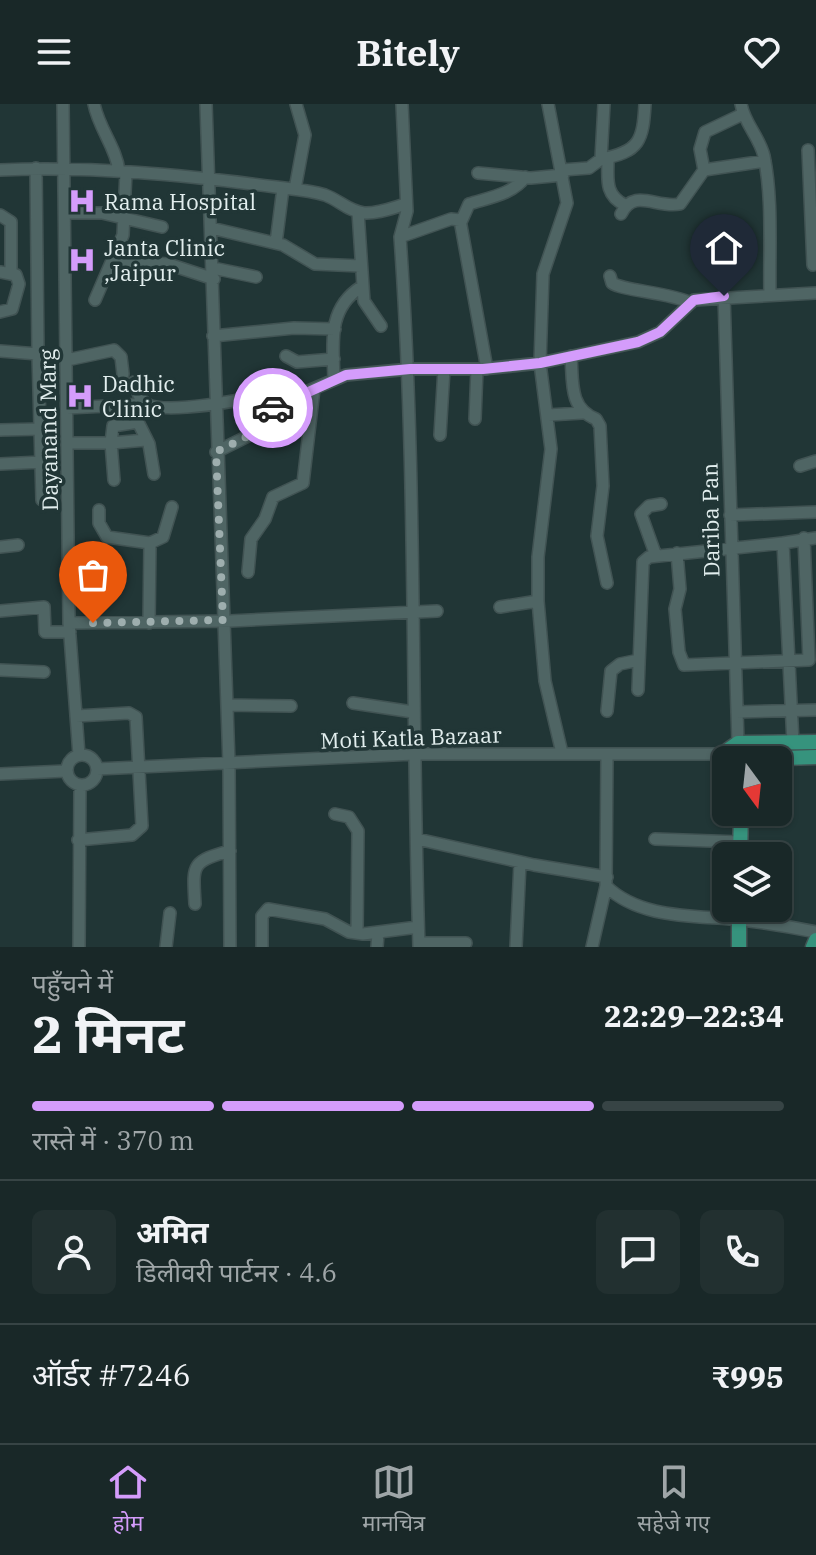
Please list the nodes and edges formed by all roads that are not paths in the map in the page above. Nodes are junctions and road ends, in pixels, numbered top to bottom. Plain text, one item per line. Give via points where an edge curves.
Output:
1 (63, 104) edge
2 (94, 104) edge
3 (206, 104) edge
4 (296, 104) edge
5 (402, 104) edge
6 (548, 104) edge
7 (604, 104) edge
8 (645, 104) edge
9 (742, 109) edge
10 (808, 150) dead end
11 (605, 158) junction
12 (765, 161) junction
13 (65, 167) junction
14 (36, 168) junction
15 (0, 170) edge
16 (704, 170) junction
17 (122, 172) junction
18 (562, 172) junction
19 (478, 173) dead end
20 (525, 177) junction
21 (207, 179) junction
22 (289, 188) junction
23 (406, 204) junction
24 (358, 212) junction
25 (65, 213) junction
26 (0, 215) edge
27 (124, 217) junction
28 (461, 222) junction
29 (814, 222) edge
30 (162, 227) dead end
31 (211, 228) junction
32 (400, 237) junction
33 (6, 238) edge
34 (276, 243) junction
35 (114, 260) junction
36 (813, 265) dead end
37 (361, 266) junction
38 (6, 273) edge
39 (213, 274) junction
40 (610, 276) dead end
41 (256, 277) dead end
42 (361, 287) junction
43 (816, 293) edge
44 (770, 295) junction
45 (724, 296) junction
46 (95, 300) dead end
47 (691, 303) junction
48 (0, 312) edge
49 (381, 326) dead end
50 (335, 329) junction
51 (213, 336) junction
52 (0, 351) edge
53 (38, 354) junction
54 (286, 356) dead end
55 (571, 356) junction
56 (334, 359) junction
57 (67, 360) junction
58 (540, 363) junction
59 (410, 369) junction
60 (444, 369) junction
61 (482, 369) junction
62 (123, 374) dead end
63 (334, 380) junction
64 (134, 382) dead end
65 (314, 389) junction
66 (256, 397) dead end
67 (145, 404) junction
68 (216, 405) junction
69 (67, 408) junction
70 (582, 413) junction
71 (548, 415) junction
72 (475, 419) dead end
73 (42, 429) junction
74 (0, 430) edge
75 (440, 435) dead end
76 (146, 440) junction
77 (68, 443) junction
78 (111, 443) junction
79 (216, 452) junction
80 (816, 461) edge
81 (42, 462) junction
82 (0, 464) edge
83 (800, 466) dead end
84 (154, 474) dead end
85 (114, 480) dead end
86 (42, 500) dead end
87 (661, 504) dead end
88 (172, 507) dead end
89 (99, 510) dead end
90 (816, 512) edge
91 (730, 515) junction
92 (810, 538) edge
93 (150, 543) junction
94 (783, 543) junction
95 (18, 545) dead end
96 (731, 546) junction
97 (0, 547) edge
98 (677, 553) junction
99 (656, 556) junction
100 (248, 572) dead end
101 (607, 583) dead end
102 (538, 601) junction
103 (500, 607) dead end
104 (0, 611) edge
105 (411, 611) junction
106 (437, 611) dead end
107 (223, 620) junction
108 (149, 623) junction
109 (70, 628) junction
110 (639, 660) junction
111 (812, 660) edge
112 (790, 661) junction
113 (734, 662) junction
114 (0, 670) edge
115 (44, 672) dead end
116 (638, 690) dead end
117 (353, 703) dead end
118 (227, 705) junction
119 (291, 706) dead end
120 (816, 710) edge
121 (607, 711) dead end
122 (792, 711) junction
123 (413, 712) junction
124 (737, 712) junction
125 (76, 716) junction
126 (816, 742) edge
127 (793, 743) junction
128 (742, 744) junction
129 (740, 746) edge
130 (562, 753) junction
131 (414, 754) junction
132 (607, 754) junction
133 (79, 755) junction
134 (712, 757) edge
135 (816, 757) edge
136 (792, 758) edge
137 (229, 764) junction
138 (139, 767) junction
139 (97, 769) junction
140 (66, 771) junction
141 (0, 774) edge
142 (80, 786) junction
143 (335, 814) dead end
144 (417, 839) junction
145 (655, 839) dead end
146 (78, 840) junction
147 (712, 846) edge
148 (230, 851) junction
149 (520, 863) junction
150 (607, 881) junction
151 (195, 904) dead end
152 (170, 913) dead end
153 (712, 915) edge
154 (739, 922) edge
155 (773, 922) edge
156 (418, 927) junction
157 (816, 932) edge
158 (357, 933) junction
159 (378, 934) junction
160 (816, 940) edge
161 (466, 943) dead end
162 (419, 945) edge
163 (79, 947) edge
164 (166, 947) edge
165 (230, 947) edge
166 (262, 947) edge
167 (377, 947) edge
168 (516, 947) edge
169 (592, 947) edge
170 (739, 947) edge
171 (813, 947) edge

1 - 13 street, Dayanand Marg
2 - 17 street
3 - 21 street
4 - 22 street via 305,135
5 - 23 street
6 - 18 street
7 - 11 street
8 - 11 street via 645,125 635,147
9 - 12 street
9 - 16 street via 705,132 700,149
10 - 29 street
11 - 16 street via 609,191 623,210 637,199 680,204
11 - 18 street via 589,168
12 - 16 street
12 - 44 street
13 - 14 street
13 - 17 street
13 - 25 street, Dayanand Marg
14 - 15 street
14 - 53 street
17 - 21 street
17 - 27 street
18 - 20 street
18 - 58 street via 567,203 543,274
19 - 20 street
20 - 28 street via 509,191 469,204
21 - 22 street
21 - 31 street
22 - 24 street via 327,196
22 - 34 street
23 - 24 street
23 - 32 street
24 - 37 street
25 - 27 street
25 - 57 street, Dayanand Marg
26 - 33 street via 10,219
27 - 30 street
27 - 35 street
28 - 32 street via 451,219
28 - 61 street
29 - 36 street
31 - 34 street
31 - 39 street
32 - 59 street
33 - 38 street
34 - 37 street via 315,264
35 - 39 street
35 - 46 street
37 - 42 street
38 - 48 street via 18,279 17,302
39 - 41 street
39 - 51 street
40 - 47 street via 620,288 660,291
42 - 49 street
42 - 50 street via 345,297
43 - 44 street
44 - 45 street
45 - 47 street
45 - 91 street, Dariba Pan
47 - 55 street via 660,332 638,342
50 - 51 street
50 - 56 street
51 - 68 street
52 - 53 street
53 - 73 street
54 - 56 street via 297,362
55 - 58 street
55 - 70 street via 574,398
56 - 63 street
57 - 62 street via 114,350 121,357
57 - 69 street, Dayanand Marg
58 - 61 street
58 - 71 street
59 - 60 street
59 - 63 street
59 - 105 street
60 - 61 street
60 - 75 street
61 - 72 street
63 - 65 street
64 - 67 street
65 - 79 street via 275,405 248,436
65 - 100 street via 303,483 273,497 248,546
66 - 68 street
67 - 68 street
67 - 69 street
68 - 79 street
69 - 77 street, Dayanand Marg
70 - 71 street
70 - 101 street via 600,426 603,486 597,536
71 - 102 street via 551,449
73 - 74 street
73 - 81 street
76 - 78 street
76 - 78 street via 138,422 126,422 113,426
76 - 84 street
77 - 78 street
77 - 109 street, Dayanand Marg
78 - 85 street
79 - 107 street
80 - 83 street
81 - 82 street
81 - 86 street
87 - 99 street via 641,514
88 - 93 street via 163,537
89 - 93 street via 107,537
90 - 91 street
91 - 96 street, Dariba Pan
92 - 94 street
92 - 111 street
93 - 108 street
94 - 96 street
94 - 112 street
95 - 97 street
96 - 98 street
96 - 113 street, Dariba Pan
98 - 99 street
98 - 113 street via 680,589 675,609 681,660 690,665
99 - 110 street via 641,568
102 - 103 street
102 - 130 street via 545,681
104 - 109 street via 44,607 45,632
105 - 106 street
105 - 107 street
105 - 123 street
107 - 108 street
107 - 118 street
108 - 109 street
109 - 125 street, Dayanand Marg
110 - 116 street
110 - 121 street via 611,671
111 - 112 street
112 - 113 street
112 - 122 street
113 - 124 street, Dariba Pan
114 - 115 street
117 - 123 street
118 - 119 street
118 - 137 street
120 - 122 street
122 - 124 street
122 - 127 street
123 - 131 street
124 - 128 street, Dariba Pan
125 - 133 street, Dayanand Marg
125 - 138 street via 133,714 138,720
126 - 127 main road
127 - 128 main road
128 - 129 main road
130 - 131 street, Moti Katla Bazaar
130 - 132 street, Moti Katla Bazaar
131 - 137 street, Moti Katla Bazaar
131 - 144 street
132 - 134 street, Moti Katla Bazaar
132 - 150 street
133 - 139 street via 91,758
133 - 140 street
135 - 136 main road
137 - 138 street, Moti Katla Bazaar
137 - 148 street
138 - 139 street, Moti Katla Bazaar
138 - 146 street via 138,832
139 - 142 street via 93,781
140 - 141 street
140 - 142 street
142 - 146 street
143 - 158 street via 349,817 358,831
144 - 149 street
144 - 156 street
145 - 147 street
146 - 163 street
148 - 151 street via 197,863
148 - 165 street
149 - 150 street
149 - 168 street
150 - 153 street via 619,898 679,917
150 - 169 street
152 - 164 street
154 - 170 main road
155 - 157 street
156 - 159 street
156 - 162 street
158 - 159 street
158 - 166 street via 325,919 268,909 262,916
159 - 167 street
160 - 171 main road
161 - 162 street

